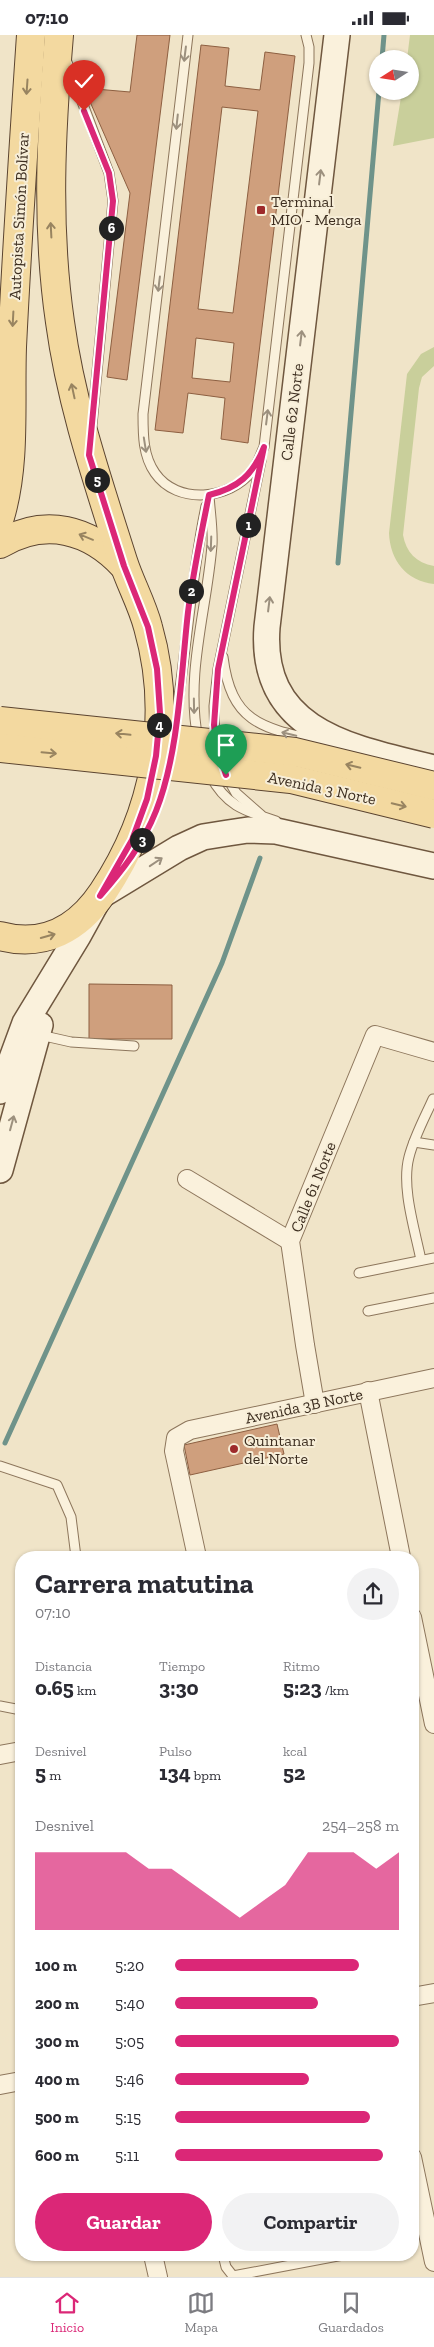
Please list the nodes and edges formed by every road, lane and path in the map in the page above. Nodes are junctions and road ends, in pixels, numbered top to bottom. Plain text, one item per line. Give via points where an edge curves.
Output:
1 (31, 35) edge
2 (188, 35) edge
3 (306, 35) edge
4 (338, 35) edge
5 (59, 38) edge
6 (0, 211) edge
7 (16, 253) junction
8 (264, 447) junction
9 (89, 455) junction
10 (5, 470) edge
11 (209, 495) junction
12 (0, 517) edge
13 (0, 545) edge
14 (124, 566) junction
15 (222, 649) junction
16 (0, 721) edge
17 (0, 748) edge
18 (354, 748) junction
19 (434, 768) edge
20 (165, 778) dead end
21 (434, 786) edge
22 (434, 814) edge
23 (266, 818) junction
24 (139, 847) dead end
25 (434, 859) edge
26 (434, 866) edge
27 (100, 896) junction
28 (0, 937) edge
29 (58, 967) junction
30 (37, 1035) junction
31 (134, 1045) dead end
32 (434, 1051) edge
33 (0, 1091) edge
34 (433, 1099) dead end
35 (414, 1141) junction
36 (434, 1145) edge
37 (0, 1170) edge
38 (187, 1179) dead end
39 (290, 1241) junction
40 (434, 1258) edge
41 (421, 1261) junction
42 (359, 1273) dead end
43 (434, 1298) edge
44 (368, 1311) dead end
45 (434, 1377) edge
46 (368, 1391) junction
47 (316, 1404) junction
48 (0, 1466) edge
49 (75, 1551) edge
50 (196, 1551) edge
51 (400, 1551) edge
52 (419, 1657) edge
53 (424, 1685) edge
54 (0, 1706) edge
55 (15, 1708) edge
56 (434, 1724) edge
57 (15, 1752) edge
58 (0, 1755) edge
59 (434, 1993) edge
60 (419, 1996) edge
61 (15, 2082) edge
62 (0, 2085) edge
63 (419, 2190) edge
64 (155, 2261) edge
65 (224, 2261) edge
66 (312, 2261) edge
67 (434, 2262) edge
68 (158, 2277) edge

1 -> 7 main road, Autopista Simón Bolívar
2 -> 11 lane via 143,432 145,450 160,479 187,493
8 -> 3 lane via 309,63
18 -> 4 street, Calle 62 Norte via 314,729 290,709 270,673 266,640
9 -> 5 main road, Autopista Simón Bolívar via 68,371 54,265 50,153
5 - 9 lane via 109,173 113,201
6 - 7 main road
7 -> 10 main road, Autopista Simón Bolívar
8 - 11 lane via 251,472 231,487
8 - 15 lane
9 - 14 main road, Autopista Simón Bolívar
10 - 12 main road, Autopista Simón Bolívar
11 - 20 lane via 188,611 182,683
11 -> 23 lane via 212,544 202,614 195,723 203,759 213,782 239,810
14 -> 13 main road via 97,542 63,531 27,532
14 - 27 main road, Autopista Simón Bolívar via 141,606 153,648 159,691 159,735 152,778 140,820 123,859
18 -> 15 lane via 274,730 248,715 232,695
15 - 23 lane via 214,706 219,755 236,793
21 -> 16 main road, Avenida 3 Norte, bridge via 295,752
17 -> 22 main road, Avenida 3 Norte, bridge via 291,779
18 - 19 street
23 - 25 lane via 362,845
24 - 27 lane
27 -> 26 street via 179,847 203,837 248,830 286,833
28 -> 27 main road via 30,940 58,933 82,918
27 - 29 street, Autopista Simón Bolívar
29 - 30 street
29 - 33 street, Autopista Simón Bolívar via 25,1023
30 - 31 lane via 71,1042
37 -> 30 street
32 - 39 street, Calle 61 Norte via 375,1035
34 - 35 lane
35 - 36 lane
35 - 41 lane via 409,1157 407,1188
38 - 39 street
39 - 47 street, Calle 61 Norte
40 - 41 lane
41 - 42 lane
43 - 44 lane
45 - 46 street, Avenida 3B Norte
46 - 47 street, Avenida 3B Norte
46 - 51 street
47 - 50 street, Avenida 3B Norte via 190,1430 176,1438 174,1451
48 - 49 lane via 57,1485 71,1517
52 - 53 street
53 - 56 street
54 - 55 lane
57 - 58 street
59 - 60 street
61 - 62 street
63 - 67 street
64 - 68 street
65 - 66 lane via 233,2276

